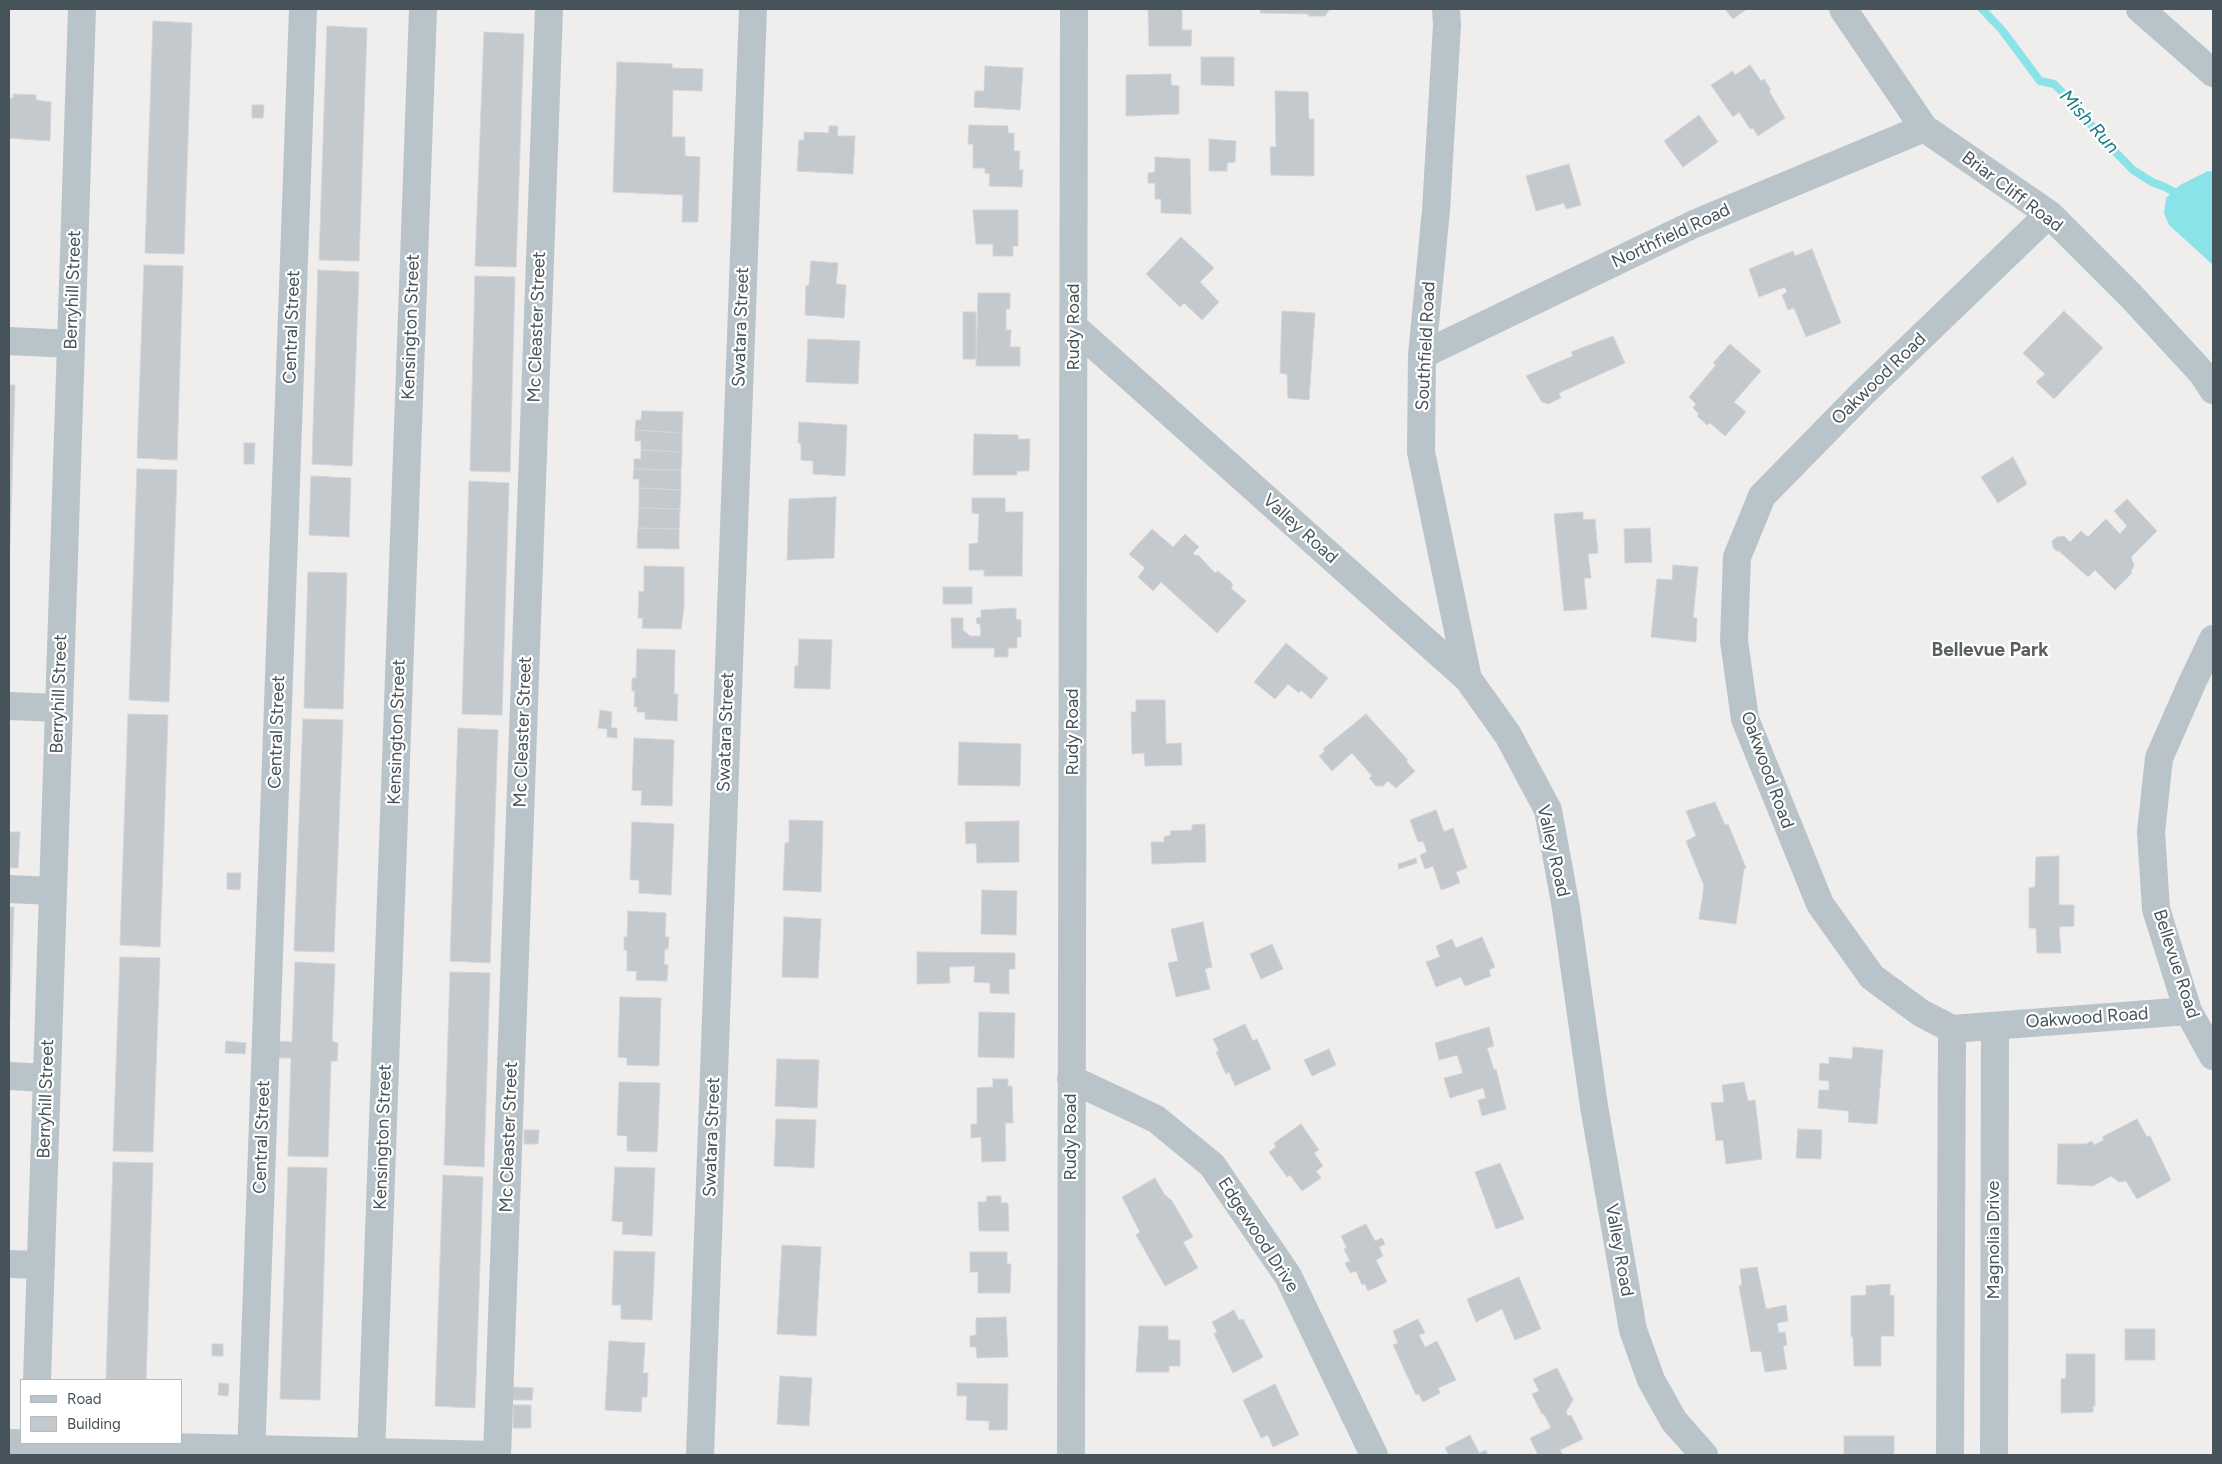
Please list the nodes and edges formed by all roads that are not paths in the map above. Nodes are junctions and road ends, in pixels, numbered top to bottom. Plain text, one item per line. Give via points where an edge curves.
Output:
1 (82, 9) edge
2 (303, 9) edge
3 (423, 9) edge
4 (549, 9) edge
5 (753, 9) edge
6 (1074, 9) edge
7 (1446, 9) edge
8 (1843, 9) edge
9 (2140, 9) edge
10 (2213, 73) edge
11 (1924, 128) junction
12 (2049, 214) junction
13 (1074, 328) junction
14 (9, 341) edge
15 (71, 344) junction
16 (1422, 355) junction
17 (2213, 390) edge
18 (2213, 639) edge
19 (1468, 679) junction
20 (9, 706) edge
21 (59, 708) junction
22 (9, 890) edge
23 (53, 891) junction
24 (2188, 1010) junction
25 (1995, 1026) junction
26 (1952, 1029) junction
27 (2213, 1056) edge
28 (9, 1076) edge
29 (47, 1078) junction
30 (1071, 1079) junction
31 (9, 1264) edge
32 (41, 1265) junction
33 (37, 1379) edge
34 (28, 1446) edge
35 (251, 1452) edge
36 (371, 1453) edge
37 (493, 1455) edge
38 (497, 1455) edge
39 (700, 1455) edge
40 (1071, 1455) edge
41 (1374, 1455) edge
42 (1704, 1455) edge
43 (1950, 1455) edge
44 (1994, 1455) edge

1 - 15 street, Berryhill Street
2 - 35 street, Central Street
3 - 36 street, Kensington Street
4 - 38 street, Mc Cleaster Street
5 - 39 street, Swatara Street
6 - 13 street, Rudy Road
7 - 16 street, Southfield Road via 1437,190
8 - 11 street, Briar Cliff Road
9 - 10 street
11 - 12 street, Briar Cliff Road
11 - 16 street, Northfield Road via 1694,224
12 - 17 street, Briar Cliff Road via 2131,296 2202,373
12 - 26 street, Oakwood Road via 1862,394 1762,496 1737,557 1734,640 1745,719 1820,904 1872,976 1921,1013
13 - 19 street, Valley Road
13 - 30 street, Rudy Road
14 - 15 street
15 - 21 street, Berryhill Street
16 - 19 street, Southfield Road via 1421,452
18 - 24 street, Bellevue Road via 2160,758 2151,832 2156,909
19 - 42 street, Valley Road via 1508,735 1548,810 1633,1330 1651,1380 1674,1421
20 - 21 street
21 - 23 street, Berryhill Street
22 - 23 street
23 - 29 street, Berryhill Street
24 - 25 street, Oakwood Road
24 - 27 street, Bellevue Road
25 - 26 street, Oakwood Road
25 - 44 street, Magnolia Drive
26 - 43 street
28 - 29 street
29 - 32 street, Berryhill Street
30 - 40 street, Rudy Road
30 - 41 street, Edgewood Drive via 1156,1120 1212,1165 1288,1276
31 - 32 street
32 - 33 street, Berryhill Street
34 - 35 street
35 - 36 street
36 - 37 street

